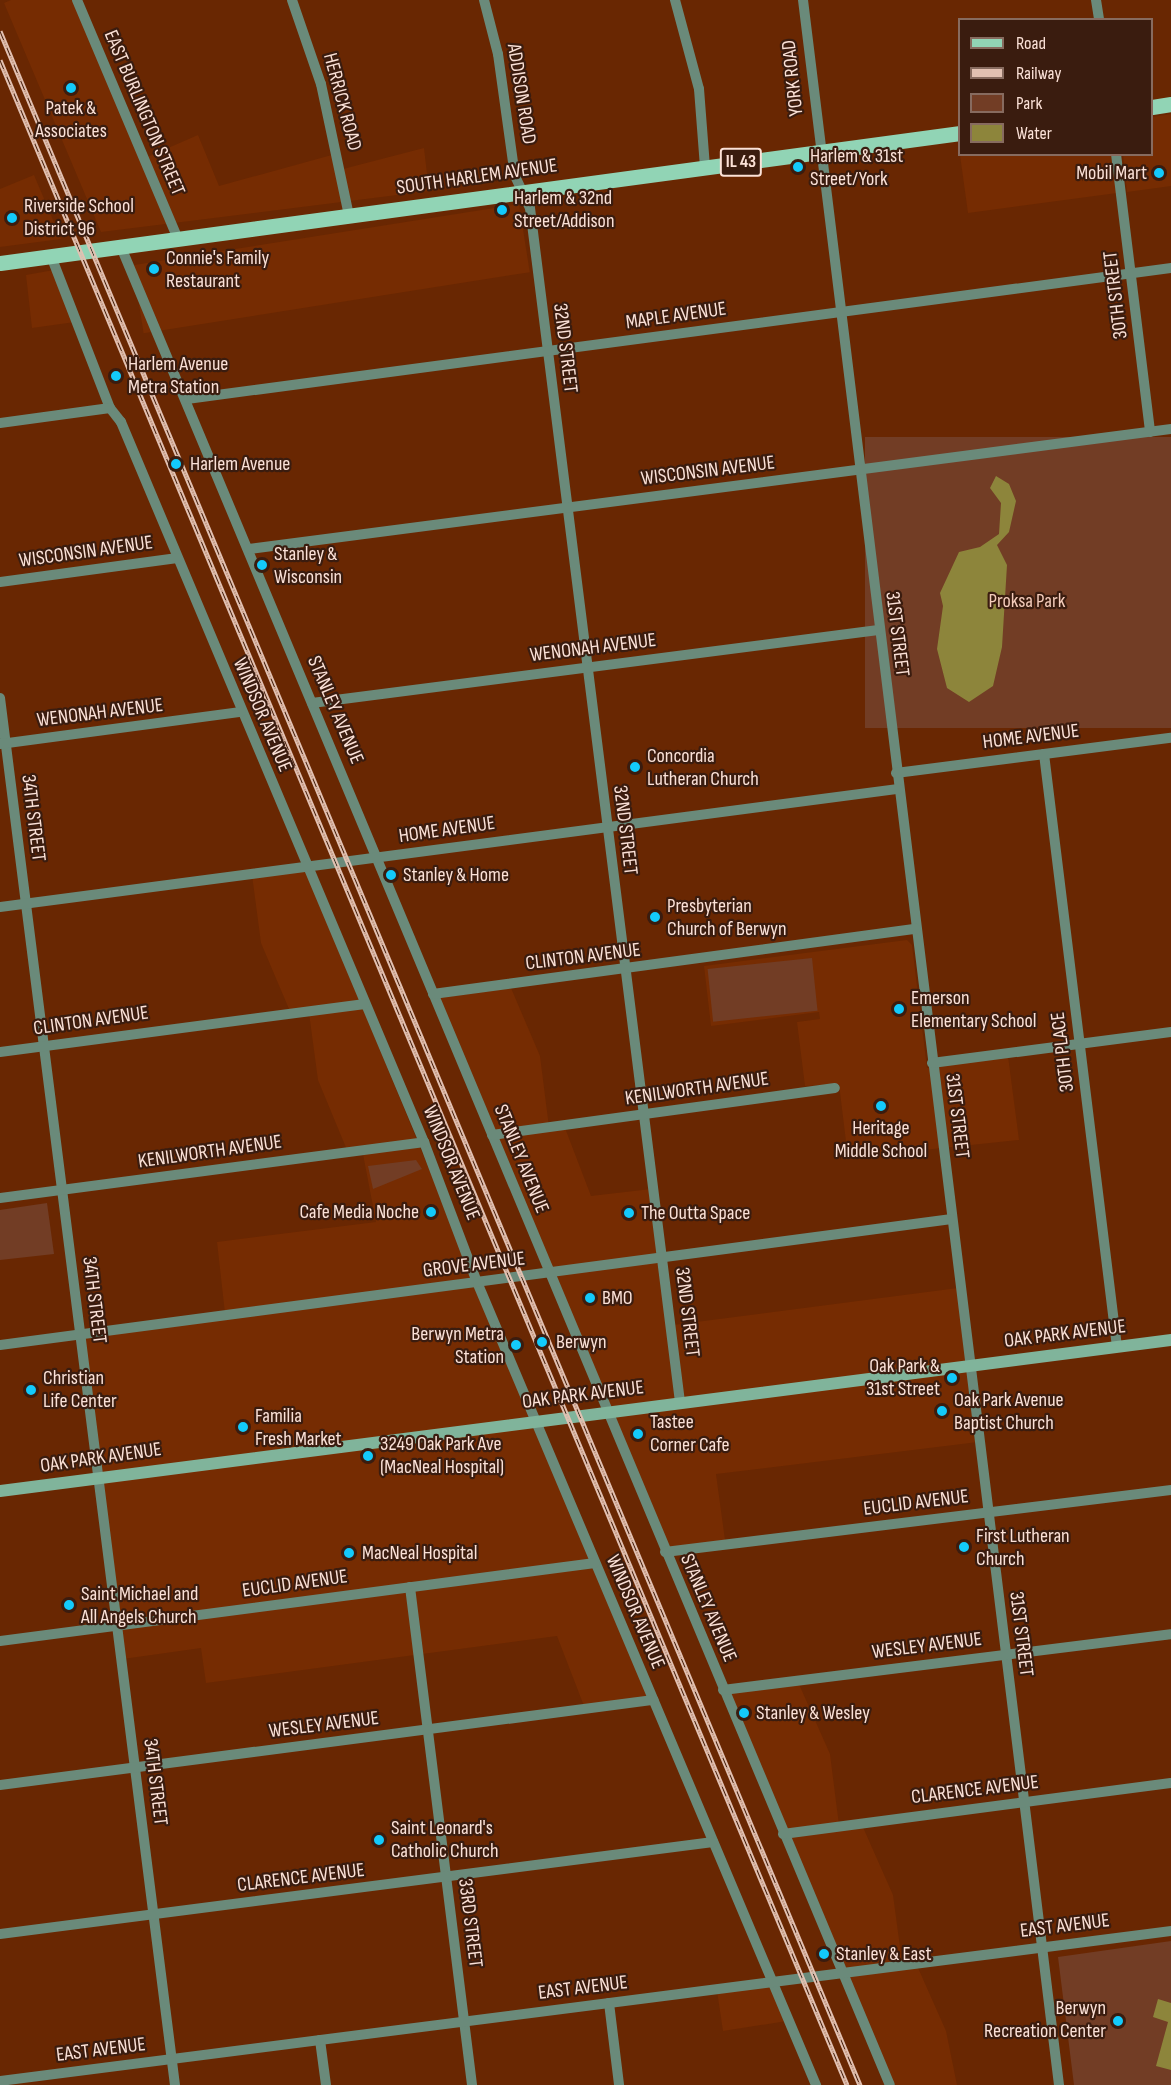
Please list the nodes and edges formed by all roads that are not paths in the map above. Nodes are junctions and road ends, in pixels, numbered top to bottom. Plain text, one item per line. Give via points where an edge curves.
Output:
1 (77, 0) edge
2 (292, 0) edge
3 (484, 0) edge
4 (675, 0) edge
5 (803, 0) edge
6 (1096, 0) edge
7 (1099, 18) edge
8 (1171, 104) edge
9 (1153, 107) edge
10 (958, 133) edge
11 (819, 152) junction
12 (1116, 156) edge
13 (705, 167) junction
14 (523, 192) junction
15 (349, 216) junction
16 (178, 239) junction
17 (121, 247) junction
18 (51, 256) junction
19 (0, 263) edge
20 (1171, 268) edge
21 (1131, 274) junction
22 (839, 312) junction
23 (548, 351) junction
24 (187, 399) junction
25 (110, 408) junction
26 (0, 423) edge
27 (1171, 429) edge
28 (1150, 432) junction
29 (859, 470) junction
30 (567, 508) junction
31 (249, 549) junction
32 (177, 558) junction
33 (0, 582) edge
34 (879, 630) junction
35 (587, 667) junction
36 (0, 698) edge
37 (312, 703) junction
38 (241, 712) junction
39 (1171, 738) edge
40 (3, 743) edge
41 (1044, 754) junction
42 (896, 773) junction
43 (898, 789) junction
44 (606, 827) junction
45 (376, 857) junction
46 (308, 866) junction
47 (25, 903) junction
48 (0, 907) edge
49 (916, 930) junction
50 (624, 970) junction
51 (433, 994) junction
52 (365, 1004) junction
53 (1171, 1032) edge
54 (1080, 1042) junction
55 (44, 1045) junction
56 (0, 1052) edge
57 (932, 1063) junction
58 (836, 1088) dead end
59 (643, 1114) junction
60 (492, 1135) junction
61 (424, 1142) junction
62 (62, 1190) junction
63 (0, 1198) edge
64 (952, 1219) junction
65 (662, 1258) junction
66 (548, 1273) junction
67 (477, 1282) junction
68 (81, 1334) junction
69 (1171, 1340) edge
70 (0, 1345) edge
71 (1117, 1347) junction
72 (970, 1365) junction
73 (680, 1402) junction
74 (605, 1412) junction
75 (534, 1421) junction
76 (99, 1478) junction
77 (1171, 1490) edge
78 (0, 1491) edge
79 (988, 1512) junction
80 (665, 1552) junction
81 (595, 1563) junction
82 (410, 1587) junction
83 (117, 1626) junction
84 (1171, 1634) edge
85 (0, 1641) edge
86 (1006, 1655) junction
87 (723, 1690) junction
88 (652, 1700) junction
89 (427, 1729) junction
90 (135, 1768) junction
91 (1171, 1783) edge
92 (0, 1785) edge
93 (1024, 1802) junction
94 (783, 1834) junction
95 (713, 1842) junction
96 (446, 1877) junction
97 (153, 1915) junction
98 (1171, 1931) edge
99 (0, 1934) edge
100 (1042, 1947) junction
101 (842, 1972) junction
102 (772, 1982) junction
103 (609, 2002) junction
104 (464, 2021) junction
105 (320, 2040) junction
106 (171, 2059) junction
107 (0, 2081) edge
108 (175, 2085) edge
109 (326, 2085) edge
110 (472, 2085) edge
111 (619, 2085) edge
112 (816, 2085) edge
113 (890, 2085) edge
114 (1059, 2085) edge

1 - 16 street, EAST BURLINGTON STREET
2 - 15 street, HERRICK ROAD via 321,84
3 - 14 street, ADDISON ROAD via 498,54 515,177
4 - 13 street via 699,89
5 - 11 street, YORK ROAD
6 - 7 street
8 - 9 main road
10 - 11 main road, SOUTH HARLEM AVENUE / IL 43
11 - 13 main road, SOUTH HARLEM AVENUE / IL 43
11 - 22 street, 31ST STREET
12 - 21 street, 30TH STREET
13 - 14 main road, SOUTH HARLEM AVENUE / IL 43
14 - 15 main road, SOUTH HARLEM AVENUE / IL 43
14 - 23 street, 32ND STREET via 530,208
15 - 16 main road, SOUTH HARLEM AVENUE / IL 43
16 - 17 main road, SOUTH HARLEM AVENUE / IL 43
17 - 18 main road, SOUTH HARLEM AVENUE / IL 43
17 - 24 street, STANLEY AVENUE
18 - 19 main road, SOUTH HARLEM AVENUE / IL 43
18 - 25 street, WINDSOR AVENUE
20 - 21 street, MAPLE AVENUE
21 - 22 street, MAPLE AVENUE
21 - 28 street, 30TH STREET
22 - 23 street, MAPLE AVENUE
22 - 29 street, 31ST STREET
23 - 24 street, MAPLE AVENUE
23 - 30 street, 32ND STREET
24 - 31 street, STANLEY AVENUE
25 - 26 street
25 - 32 street, WINDSOR AVENUE via 121,422
27 - 28 street, WISCONSIN AVENUE
28 - 29 street, WISCONSIN AVENUE
29 - 30 street, WISCONSIN AVENUE
29 - 34 street, 31ST STREET
30 - 31 street, WISCONSIN AVENUE
30 - 35 street, 32ND STREET
31 - 37 street, STANLEY AVENUE
32 - 33 street, WISCONSIN AVENUE
32 - 38 street, WINDSOR AVENUE
34 - 35 street, WENONAH AVENUE
34 - 42 street, 31ST STREET
35 - 37 street, WENONAH AVENUE
35 - 44 street, 32ND STREET
36 - 40 street, 34TH STREET
37 - 45 street, STANLEY AVENUE
38 - 40 street, WENONAH AVENUE
38 - 46 street, WINDSOR AVENUE
39 - 41 street, HOME AVENUE
40 - 47 street, 34TH STREET
41 - 42 street, HOME AVENUE
41 - 54 street, 30TH PLACE
42 - 43 street, 31ST STREET
43 - 44 street, HOME AVENUE
43 - 49 street, 31ST STREET
44 - 45 street, HOME AVENUE
44 - 50 street, 32ND STREET
45 - 46 street, HOME AVENUE
45 - 51 street, STANLEY AVENUE
46 - 47 street, HOME AVENUE
46 - 52 street, WINDSOR AVENUE
47 - 48 street, HOME AVENUE
47 - 55 street, 34TH STREET
49 - 50 street, CLINTON AVENUE
49 - 57 street, 31ST STREET
50 - 51 street, CLINTON AVENUE
50 - 59 street, 32ND STREET
51 - 60 street, STANLEY AVENUE
52 - 55 street, CLINTON AVENUE
52 - 61 street, WINDSOR AVENUE
53 - 54 street
54 - 57 street
54 - 71 street, 30TH PLACE
55 - 56 street, CLINTON AVENUE
55 - 62 street, 34TH STREET
57 - 64 street, 31ST STREET
58 - 59 street, KENILWORTH AVENUE
59 - 60 street, KENILWORTH AVENUE
59 - 65 street, 32ND STREET
60 - 66 street, STANLEY AVENUE
61 - 62 street, KENILWORTH AVENUE
61 - 67 street, WINDSOR AVENUE
62 - 63 street, KENILWORTH AVENUE
62 - 68 street, 34TH STREET
64 - 65 street, GROVE AVENUE
64 - 72 street, 31ST STREET
65 - 66 street, GROVE AVENUE
65 - 73 street, 32ND STREET
66 - 67 street, GROVE AVENUE
66 - 74 street, STANLEY AVENUE
67 - 68 street, GROVE AVENUE
67 - 75 street, WINDSOR AVENUE
68 - 70 street, GROVE AVENUE
68 - 76 street, 34TH STREET
69 - 71 street, OAK PARK AVENUE
71 - 72 street, OAK PARK AVENUE
72 - 73 street, OAK PARK AVENUE
72 - 79 street, 31ST STREET
73 - 74 street, OAK PARK AVENUE
74 - 75 street, OAK PARK AVENUE
74 - 80 street, STANLEY AVENUE
75 - 76 street, OAK PARK AVENUE
75 - 81 street, WINDSOR AVENUE
76 - 78 street, OAK PARK AVENUE
76 - 83 street, 34TH STREET
77 - 79 street, EUCLID AVENUE
79 - 80 street, EUCLID AVENUE
79 - 86 street, 31ST STREET
80 - 87 street, STANLEY AVENUE
81 - 82 street, EUCLID AVENUE
81 - 88 street, WINDSOR AVENUE
82 - 83 street, EUCLID AVENUE
82 - 89 street, 33RD STREET
83 - 85 street, EUCLID AVENUE
83 - 90 street, 34TH STREET
84 - 86 street, WESLEY AVENUE
86 - 87 street, WESLEY AVENUE
86 - 93 street, 31ST STREET
87 - 94 street, STANLEY AVENUE
88 - 89 street, WESLEY AVENUE
88 - 95 street, WINDSOR AVENUE
89 - 90 street, WESLEY AVENUE
89 - 96 street, 33RD STREET
90 - 92 street, WESLEY AVENUE
90 - 97 street, 34TH STREET
91 - 93 street, CLARENCE AVENUE
93 - 94 street, CLARENCE AVENUE
93 - 100 street, 31ST STREET
94 - 101 street, STANLEY AVENUE
95 - 96 street, CLARENCE AVENUE
95 - 102 street, WINDSOR AVENUE
96 - 97 street, CLARENCE AVENUE
96 - 104 street, 33RD STREET
97 - 99 street, CLARENCE AVENUE
97 - 106 street, 34TH STREET
98 - 100 street, EAST AVENUE
100 - 101 street, EAST AVENUE
100 - 114 street, 31ST STREET
101 - 102 street, EAST AVENUE
101 - 113 street, STANLEY AVENUE
102 - 103 street, EAST AVENUE
102 - 112 street, WINDSOR AVENUE
103 - 104 street, EAST AVENUE
103 - 111 street
104 - 105 street, EAST AVENUE
104 - 110 street, 33RD STREET
105 - 106 street, EAST AVENUE
105 - 109 street
106 - 107 street, EAST AVENUE
106 - 108 street, 34TH STREET

